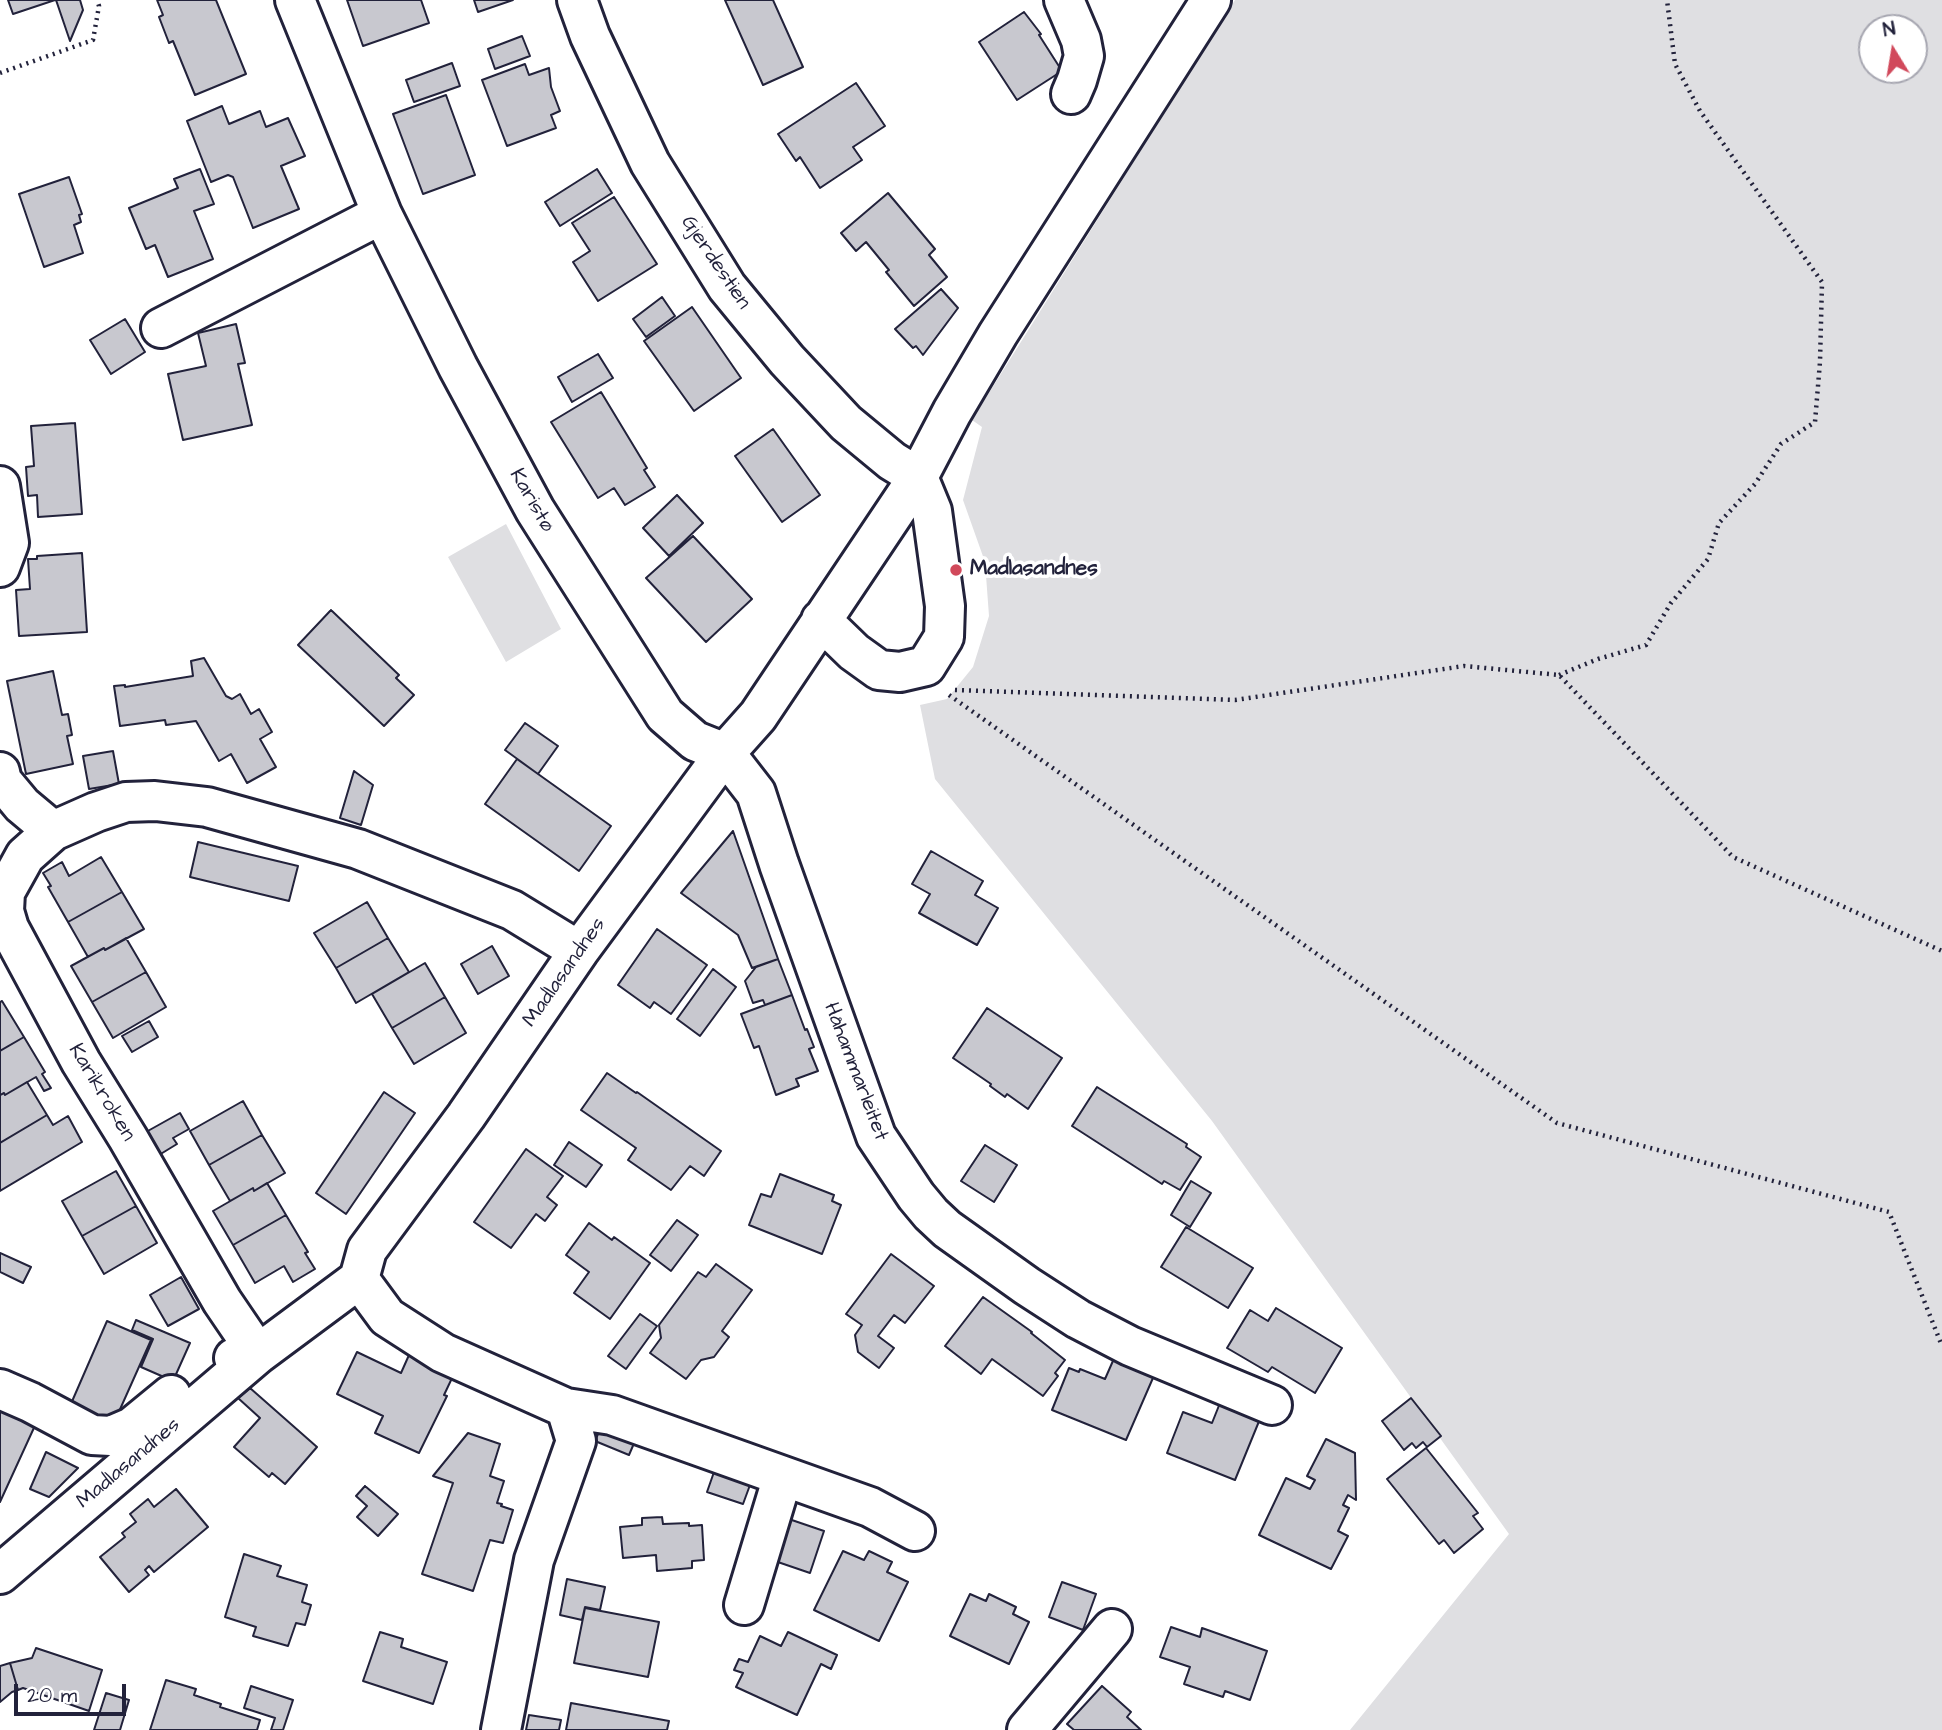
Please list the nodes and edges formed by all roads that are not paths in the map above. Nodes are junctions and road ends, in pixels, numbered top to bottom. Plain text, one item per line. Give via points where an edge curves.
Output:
1 (295, 0) edge
2 (577, 0) edge
3 (1064, 0) edge
4 (1211, 0) edge
5 (1071, 94) dead end
6 (382, 214) junction
7 (162, 328) dead end
8 (918, 477) junction
9 (0, 486) edge
10 (0, 567) edge
11 (821, 620) junction
12 (725, 753) junction
13 (1, 778) edge
14 (53, 831) junction
15 (4, 933) edge
16 (579, 951) junction
17 (359, 1279) junction
18 (258, 1354) junction
19 (0, 1389) edge
20 (1272, 1405) dead end
21 (566, 1408) junction
22 (783, 1476) junction
23 (915, 1531) dead end
24 (0, 1574) edge
25 (744, 1605) dead end
26 (1112, 1629) dead end
27 (501, 1730) edge
28 (1027, 1730) edge

1 - 6 street, Karistø
2 - 8 street, Gjerdestien via 650,163 727,287 846,423
3 - 5 street via 1084,56
4 - 8 street, Madlasandnes via 998,334
6 - 7 street
6 - 12 street, Karistø via 535,510 665,715 695,741
8 - 11 street, Madlasandnes
8 - 11 street via 932,511 944,606 944,637 926,666 879,670
9 - 10 street via 9,543
11 - 12 street, Madlasandnes via 758,716
12 - 16 street, Madlasandnes
12 - 20 street, Håhammarleitet via 755,793 876,1136 930,1214 1078,1319 1130,1346
13 - 14 street via 22,805
14 - 15 street, Karikroken via 25,856 5,892
14 - 16 street, Karikroken via 126,802 207,807 358,849 512,910
15 - 18 street, Karikroken
16 - 17 street, Madlasandnes via 467,1116 367,1251
17 - 18 street, Madlasandnes
17 - 21 street via 387,1317 443,1353
18 - 19 street, Madlasandnes via 218,1359 132,1427 111,1436 92,1435
18 - 24 street, Madlasandnes
21 - 22 street via 612,1415
21 - 27 street via 576,1441 534,1560
22 - 23 street via 870,1507
22 - 25 street
26 - 28 street

